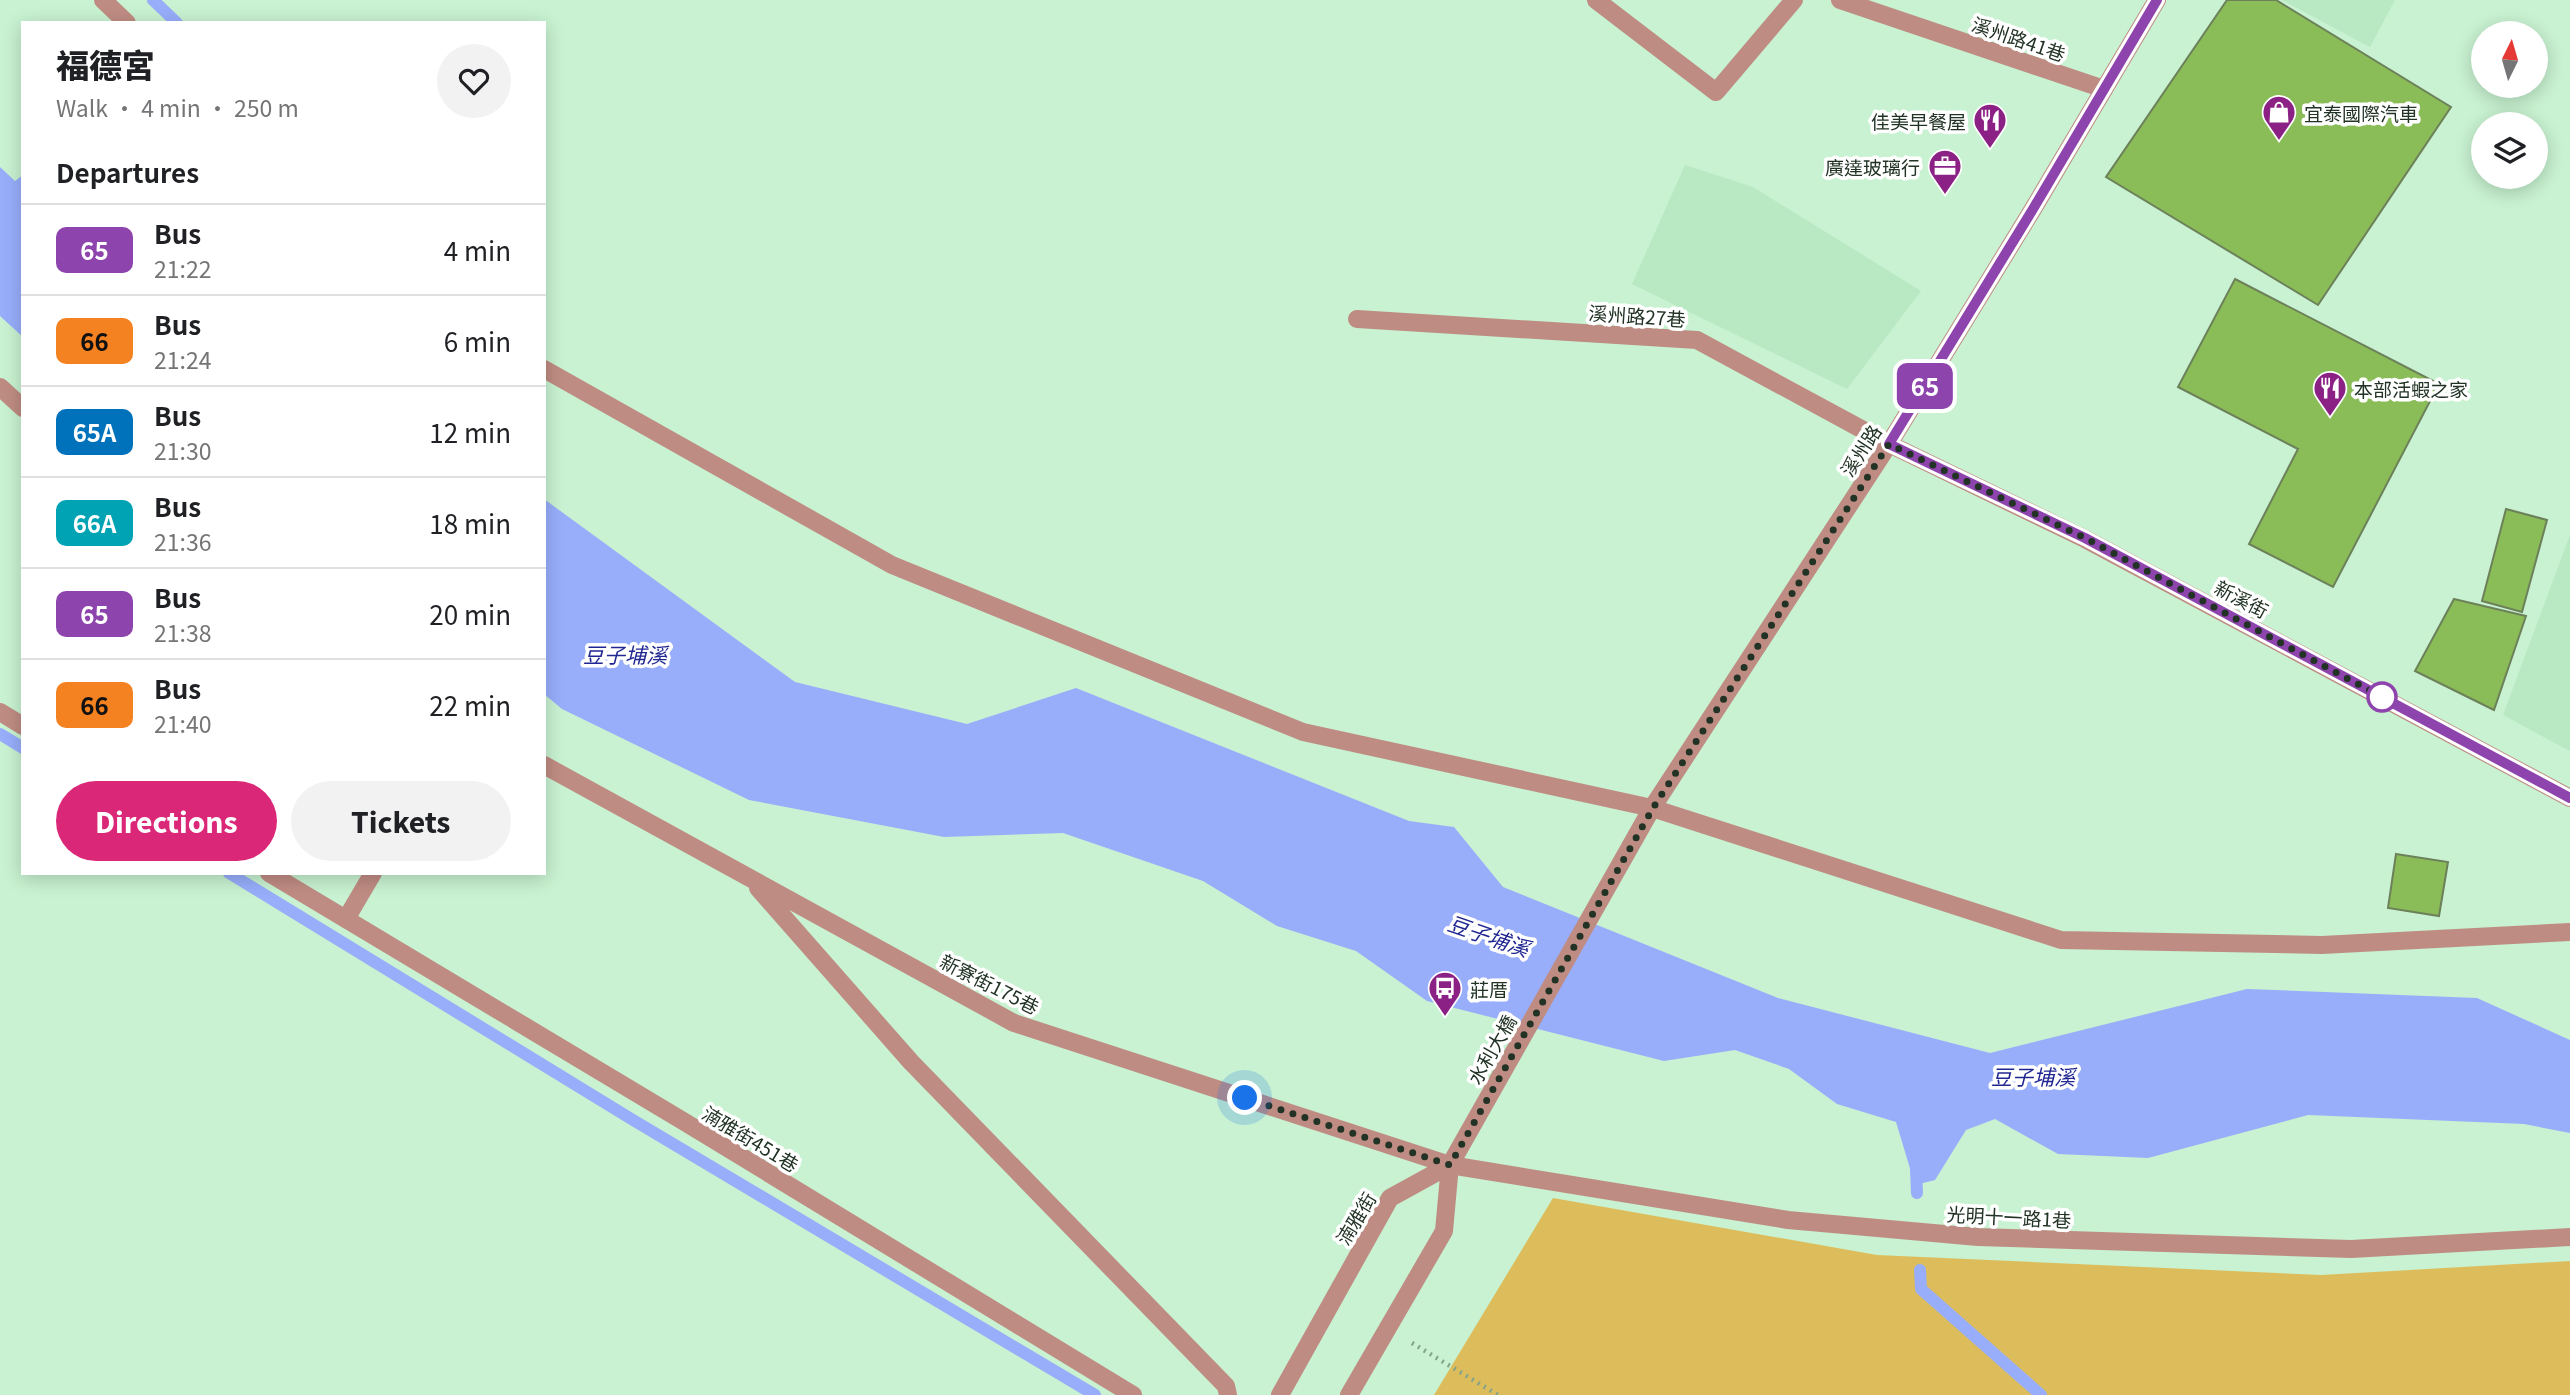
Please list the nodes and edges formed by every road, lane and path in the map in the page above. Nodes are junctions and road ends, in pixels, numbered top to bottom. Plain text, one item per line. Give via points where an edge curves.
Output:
1 (103, 0) edge
2 (1596, 0) edge
3 (1794, 0) edge
4 (1840, 0) edge
5 (2157, 0) edge
6 (125, 21) edge
7 (2104, 89) junction
8 (1357, 319) dead end
9 (546, 370) edge
10 (0, 387) edge
11 (21, 406) edge
12 (1889, 444) junction
13 (0, 712) edge
14 (21, 725) edge
15 (546, 766) edge
16 (2570, 798) edge
17 (1653, 808) junction
18 (272, 875) edge
19 (372, 875) edge
20 (749, 878) junction
21 (346, 919) junction
22 (2570, 932) edge
23 (1450, 1165) junction
24 (2570, 1237) edge
25 (1387, 1329) junction
26 (1133, 1395) edge
27 (1228, 1395) edge
28 (1280, 1395) edge
29 (1349, 1395) edge
30 (1497, 1395) edge

1 - 6 street
2 - 3 street via 1716,92
4 - 7 street, 溪州路41巷
5 - 7 street, 溪州路
7 - 12 street, 溪州路
8 - 12 street, 溪州路27巷 via 1697,340
9 - 17 street via 892,565 1303,732
10 - 11 street
12 - 16 street, 新溪街 via 2085,538
12 - 17 street, 溪州路
13 - 14 street
15 - 20 street, 新寮街175巷
17 - 22 street via 2061,940 2322,946
17 - 23 street, 水利大橋
18 - 21 street, 湳雅街451巷
19 - 21 street
20 - 23 street, 新寮街175巷 via 1014,1023
20 - 27 street via 911,1062 1226,1386
21 - 26 street, 湳雅街451巷
23 - 24 street, 光明十一路1巷 via 1788,1220 1978,1237 2351,1249
23 - 25 street via 1444,1231
23 - 28 street, 湳雅街 via 1390,1198
25 - 29 street
25 - 30 path

